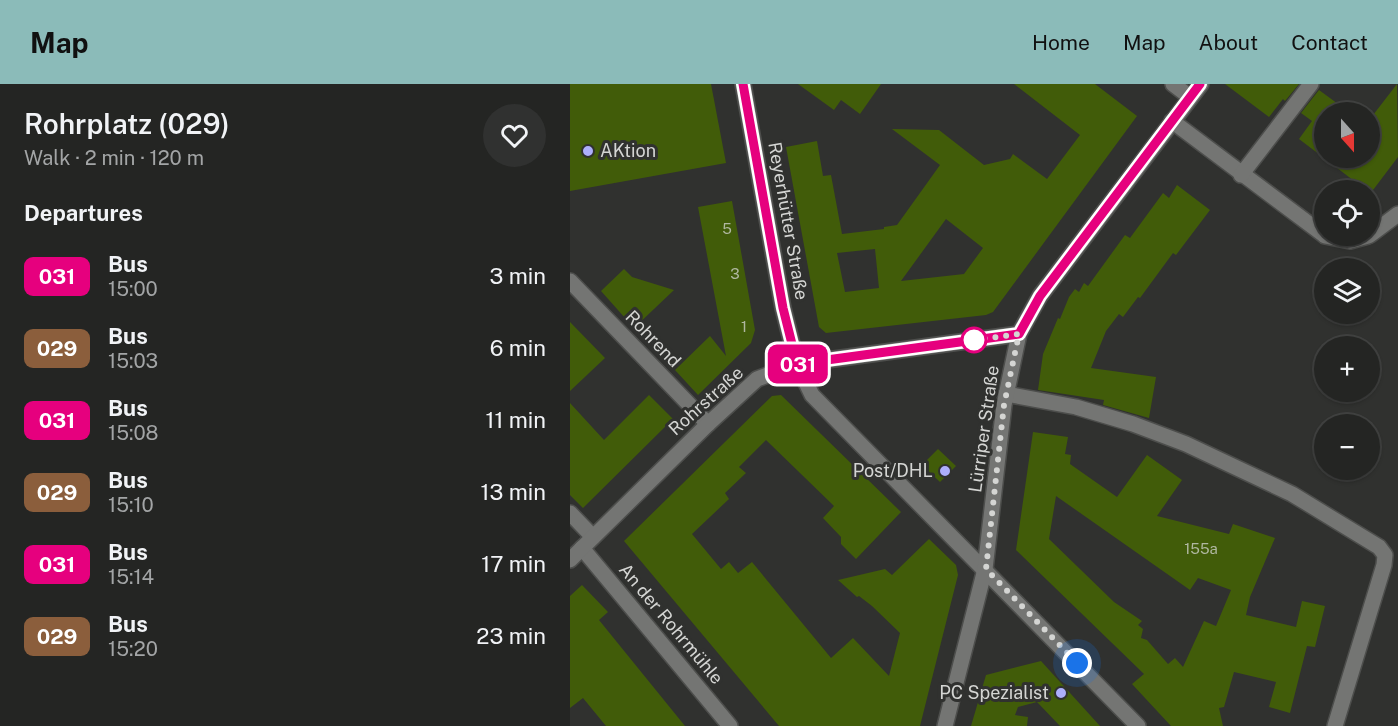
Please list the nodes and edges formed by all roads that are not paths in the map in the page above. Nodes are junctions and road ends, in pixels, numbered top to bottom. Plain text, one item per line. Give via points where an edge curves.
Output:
1 (743, 84) edge
2 (1173, 84) edge
3 (1201, 84) edge
4 (1311, 84) edge
5 (1190, 97) junction
6 (1172, 121) junction
7 (1241, 175) junction
8 (1398, 214) edge
9 (1314, 227) edge
10 (1380, 227) edge
11 (570, 280) edge
12 (1019, 334) junction
13 (797, 364) junction
14 (1006, 394) junction
15 (708, 424) junction
16 (570, 513) edge
17 (588, 543) junction
18 (570, 560) edge
19 (986, 569) junction
20 (730, 726) edge
21 (945, 726) edge
22 (1138, 726) edge
23 (1335, 726) edge

1 - 13 street, Reyerhütter Straße via 783,308
2 - 5 street
3 - 5 street, Lürriper Straße
4 - 7 street
5 - 6 street, Lürriper Straße
6 - 7 street
6 - 12 street, Lürriper Straße via 1040,296
7 - 9 street
8 - 10 street
11 - 15 street, Rohrend
12 - 13 street, Rohrstraße
12 - 14 street, Lürriper Straße
13 - 15 street, Rohrstraße via 757,379
13 - 19 street, Reyerhütter Straße via 812,395
14 - 19 street, Lürriper Straße
14 - 23 street via 1077,407 1186,444 1292,494 1379,547 1385,555 1384,565
15 - 17 street, Rohrstraße
16 - 17 street
17 - 18 street, Rohrstraße
17 - 20 street, An der Rohrmühle
19 - 21 street, Lürriper Straße
19 - 22 street, Reyerhütter Straße

